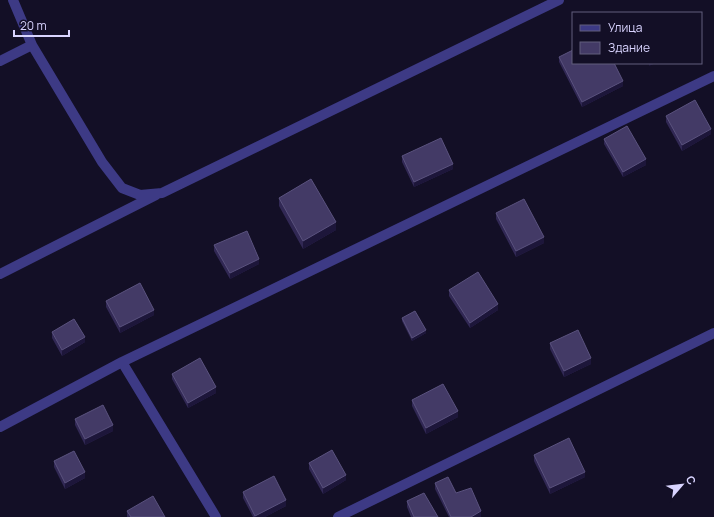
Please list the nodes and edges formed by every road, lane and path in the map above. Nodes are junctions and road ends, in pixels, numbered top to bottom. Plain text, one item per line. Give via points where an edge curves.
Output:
1 (13, 0) edge
2 (559, 0) edge
3 (32, 45) junction
4 (0, 61) edge
5 (714, 76) edge
6 (162, 192) junction
7 (0, 274) edge
8 (714, 333) edge
9 (122, 362) junction
10 (0, 427) edge
11 (216, 517) edge
12 (338, 517) edge

1 - 3 street
2 - 6 street
3 - 4 street
3 - 6 street via 102,162 122,188 140,195
5 - 9 street
6 - 7 street
8 - 12 street
9 - 10 street
9 - 11 street

